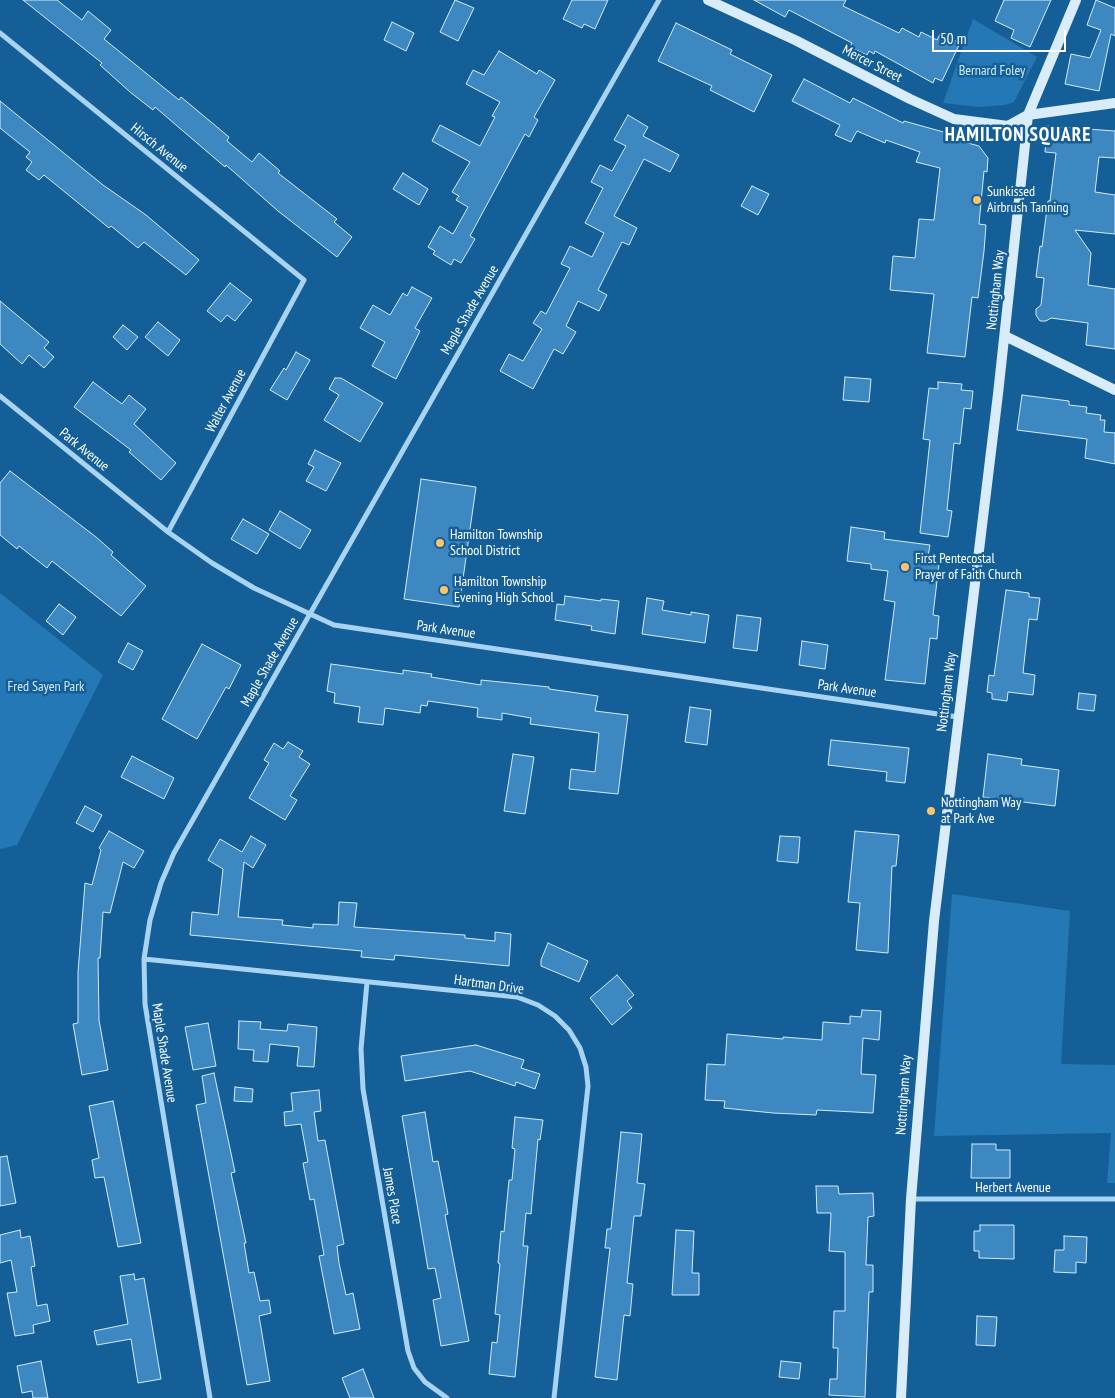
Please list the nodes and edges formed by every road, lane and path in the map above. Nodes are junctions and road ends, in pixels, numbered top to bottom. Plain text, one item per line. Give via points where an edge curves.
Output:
1 (659, 0) edge
2 (708, 0) edge
3 (1076, 0) edge
4 (0, 33) edge
5 (1115, 103) edge
6 (1028, 115) junction
7 (304, 280) joint
8 (1005, 336) junction
9 (1115, 390) edge
10 (0, 396) edge
11 (168, 532) junction
12 (309, 615) junction
13 (958, 717) junction
14 (144, 959) junction
15 (368, 982) junction
16 (910, 1199) junction
17 (1115, 1199) edge
18 (210, 1398) edge
19 (447, 1398) edge
20 (554, 1398) edge
21 (901, 1398) edge

1 - 12 street, Maple Shade Avenue
2 - 6 street, Mercer Street via 954,119 1008,126
3 - 6 street, Nottingham Way
4 - 7 street, Hirsch Avenue
5 - 6 street, Mercer Street
6 - 8 street, Nottingham Way
7 - 11 street, Walter Avenue
8 - 9 street
8 - 13 street, Nottingham Way
10 - 11 street, Park Avenue
11 - 12 street, Park Avenue via 246,583
12 - 13 street, Park Avenue via 334,625
12 - 14 street, Maple Shade Avenue via 174,853 150,920
13 - 16 street, Nottingham Way via 933,931
14 - 15 street, Hartman Drive
14 - 18 street, Maple Shade Avenue via 144,1004
15 - 19 street, James Place via 361,1049 362,1089 408,1351 414,1368 425,1382
15 - 20 street, Hartman Drive via 517,997 555,1016 580,1048 588,1086
16 - 17 street, Herbert Avenue
16 - 21 street, Nottingham Way

